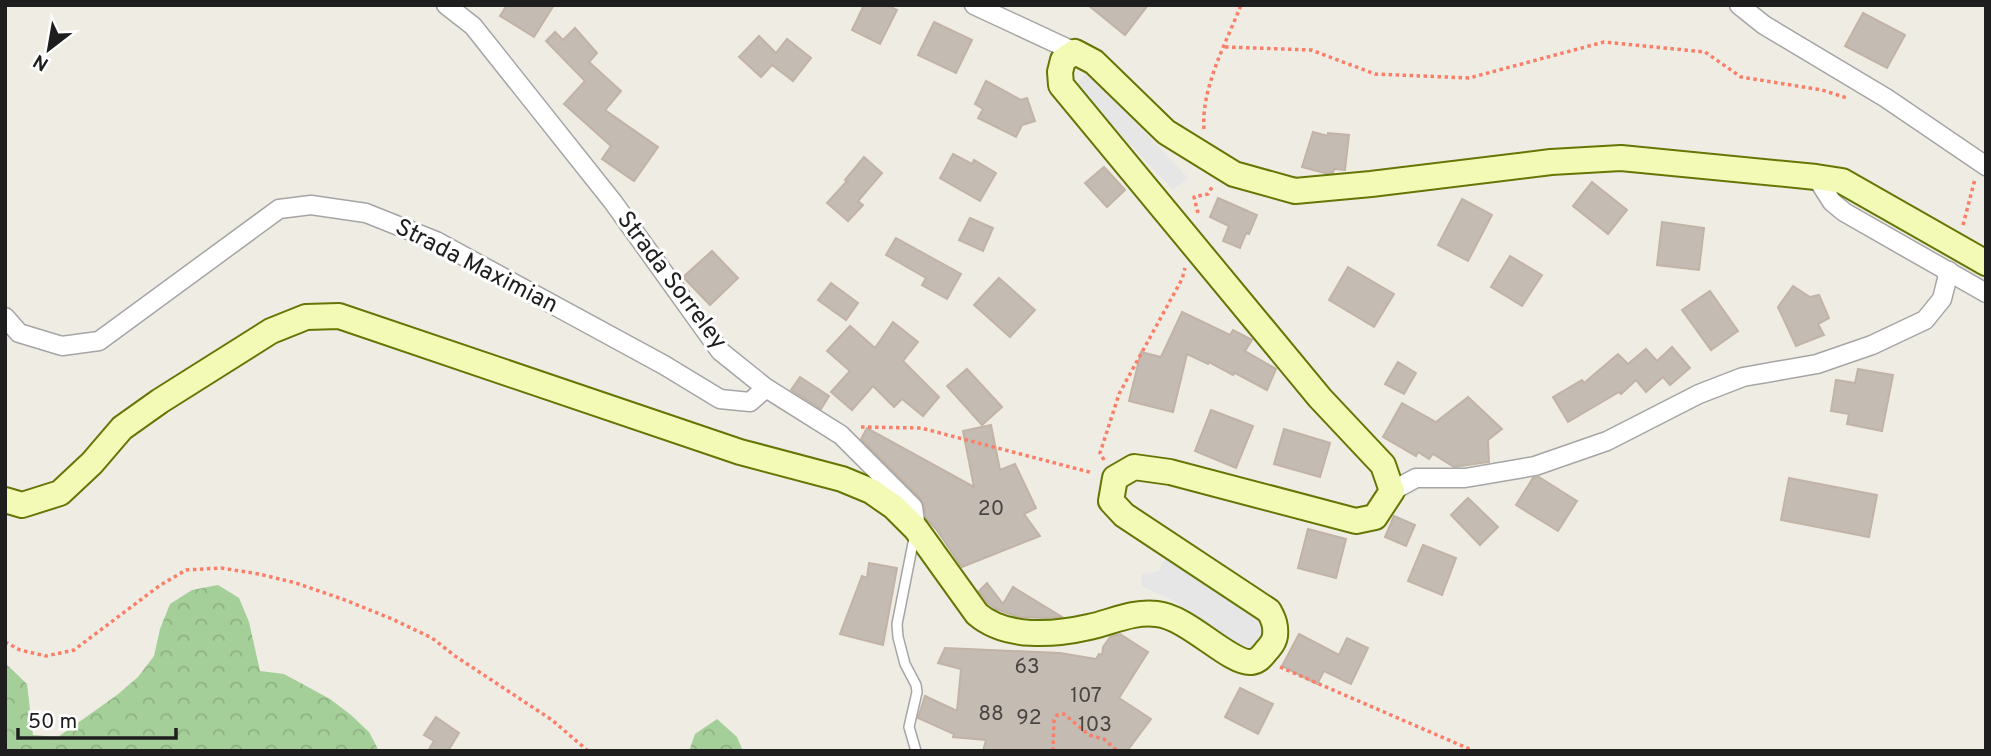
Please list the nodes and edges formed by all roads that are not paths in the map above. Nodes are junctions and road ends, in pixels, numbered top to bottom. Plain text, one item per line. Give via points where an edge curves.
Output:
1 (446, 5) edge
2 (974, 5) edge
3 (1739, 5) edge
4 (1075, 52) junction
5 (1985, 165) edge
6 (1816, 177) junction
7 (1986, 263) edge
8 (1949, 271) junction
9 (1986, 293) edge
10 (5, 317) edge
11 (766, 388) junction
12 (1392, 491) junction
13 (5, 500) edge
14 (916, 529) junction
15 (916, 751) edge

1 - 11 street, Strada Sorreley via 473,26 613,202 720,351
2 - 4 street
3 - 5 street
4 - 6 street via 1094,62 1166,132 1234,174 1295,191 1551,162 1621,159
4 - 12 street via 1063,60 1061,85 1320,398 1383,466
6 - 7 street via 1842,181
6 - 8 street via 1844,212
8 - 9 street
8 - 12 street via 1942,299 1925,320 1872,345 1817,364 1743,377 1607,441 1535,466 1465,478 1416,478
10 - 11 street, Strada Maximian via 19,333 62,346 100,341 279,209 311,205 366,213 436,242 720,399 750,402
11 - 14 street, Strada Sorreley via 841,435 913,507
12 - 14 street via 1375,516 1356,521 1170,472 1134,467 1115,478 1111,501 1124,515 1269,611 1274,642 1260,659 1249,662 1180,620 1158,614 1126,615 1088,627 1047,632 1001,628 977,614
13 - 14 street via 22,505 60,493 122,428 160,401 271,331 306,317 339,316 740,452 842,479 894,507
14 - 15 lane via 897,624 905,664 916,685 909,727

